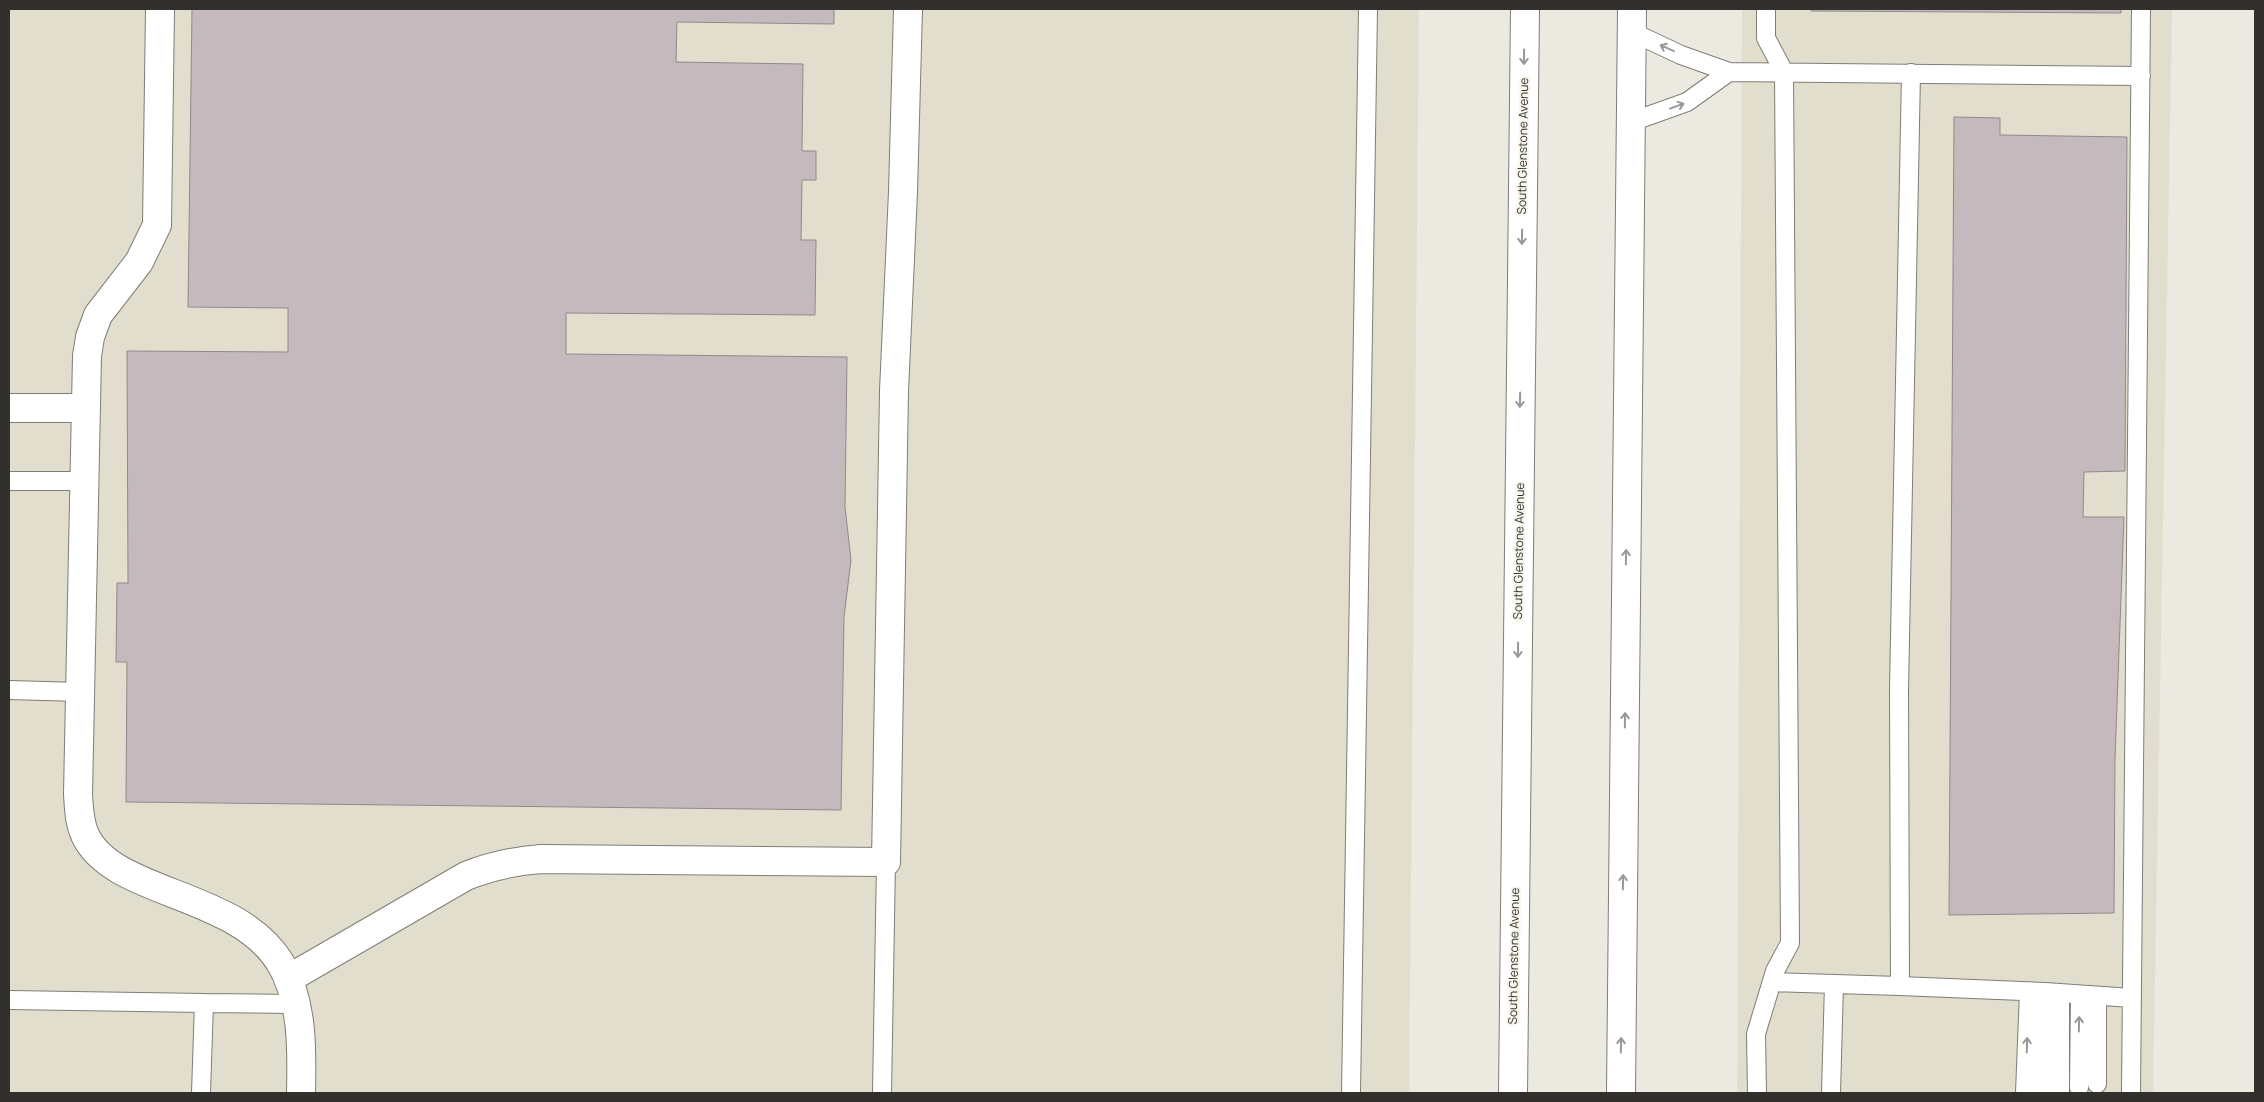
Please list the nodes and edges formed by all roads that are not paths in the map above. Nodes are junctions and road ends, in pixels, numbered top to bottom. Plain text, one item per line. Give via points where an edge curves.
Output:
1 (160, 9) edge
2 (908, 9) edge
3 (1368, 9) edge
4 (1525, 9) edge
5 (1766, 9) edge
6 (2141, 9) edge
7 (1632, 20) edge
8 (1729, 72) junction
9 (1784, 72) junction
10 (1911, 73) junction
11 (2141, 76) junction
12 (1631, 122) junction
13 (9, 408) edge
14 (86, 408) junction
15 (9, 481) edge
16 (84, 481) junction
17 (9, 690) edge
18 (80, 692) junction
19 (886, 862) junction
20 (1772, 982) junction
21 (1834, 984) junction
22 (1900, 986) junction
23 (292, 991) junction
24 (2045, 992) junction
25 (2088, 995) junction
26 (2132, 998) junction
27 (9, 1000) edge
28 (204, 1003) junction
29 (2096, 1084) dead end
30 (2078, 1088) dead end
31 (2051, 1092) edge
32 (201, 1093) edge
33 (301, 1093) edge
34 (882, 1093) edge
35 (1351, 1093) edge
36 (1513, 1093) edge
37 (1621, 1093) edge
38 (1757, 1093) edge
39 (1831, 1093) edge
40 (2025, 1093) edge
41 (2130, 1093) edge

1 - 14 street via 157,225 139,262 98,315 87,356
2 - 19 street via 904,192 894,401
3 - 35 lane
4 -> 36 street, South Glenstone Avenue
5 - 9 lane via 1766,38
6 - 11 lane
8 -> 7 lane via 1681,55
7 - 12 street
8 - 9 lane
12 -> 8 lane via 1687,102
9 - 10 lane
9 - 20 lane via 1790,943
10 - 11 lane
10 - 22 lane via 1899,690
11 - 26 lane
37 -> 12 street
13 - 14 street
14 - 16 street
15 - 16 lane
16 - 18 street
17 - 18 lane
18 - 23 street via 78,803 85,836 118,870 226,915 248,928 281,963
19 - 23 street via 515,861 466,876
19 - 34 lane
20 - 21 lane
20 - 38 lane via 1756,1034
21 - 22 lane
21 - 39 lane
22 - 24 lane
23 - 28 lane
23 - 33 street via 300,1026
24 - 25 lane
24 - 31 lane
40 -> 24 lane
25 - 26 lane
25 - 29 lane
30 -> 25 lane
26 - 41 lane
27 - 28 lane
28 - 32 lane

